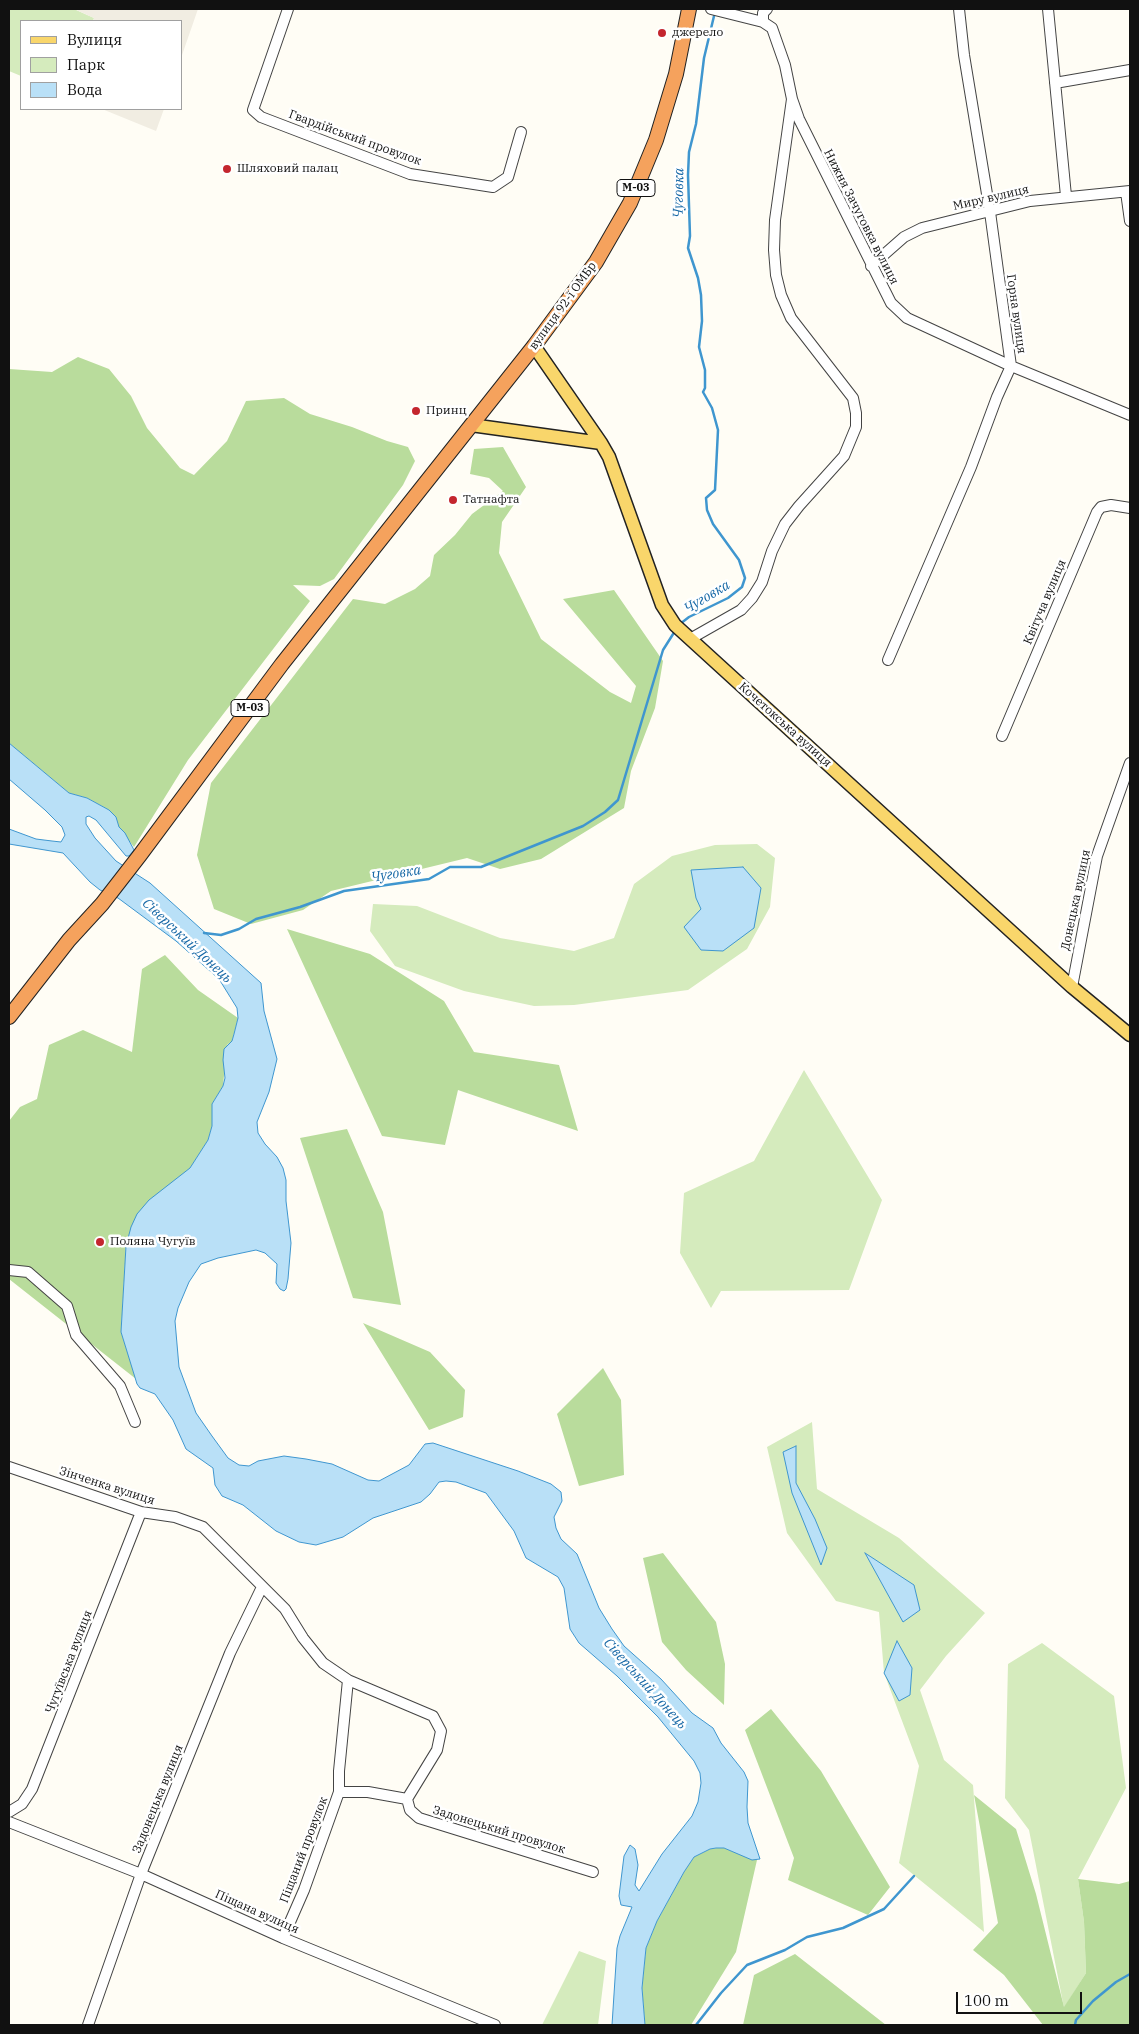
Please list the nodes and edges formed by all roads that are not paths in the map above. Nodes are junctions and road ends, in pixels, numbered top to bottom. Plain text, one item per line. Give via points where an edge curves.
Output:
1 (288, 9) edge
2 (689, 9) edge
3 (711, 9) edge
4 (767, 9) edge
5 (959, 9) edge
6 (1051, 9) edge
7 (764, 22) junction
8 (1130, 70) edge
9 (1055, 83) junction
10 (792, 99) junction
11 (521, 132) dead end
12 (1128, 191) edge
13 (1066, 196) junction
14 (990, 212) junction
15 (1130, 221) edge
16 (871, 266) junction
17 (534, 346) junction
18 (1011, 366) junction
19 (1130, 415) edge
20 (471, 425) junction
21 (601, 443) junction
22 (1130, 508) edge
23 (682, 631) junction
24 (888, 660) dead end
25 (1002, 736) dead end
26 (1130, 763) edge
27 (1072, 987) junction
28 (9, 1017) edge
29 (1130, 1035) edge
30 (9, 1270) edge
31 (135, 1422) dead end
32 (9, 1466) edge
33 (141, 1512) junction
34 (262, 1587) junction
35 (348, 1680) junction
36 (339, 1792) junction
37 (407, 1799) junction
38 (9, 1812) edge
39 (9, 1822) edge
40 (593, 1872) dead end
41 (141, 1874) junction
42 (283, 1938) junction
43 (88, 2025) edge
44 (495, 2025) edge

1 - 11 street, Гвардійський провулок via 254,110 261,117 410,174 494,187 508,177
2 - 17 highway, вулиця 92-ї ОМБр / М-03 via 667,107 633,195 596,262
3 - 7 street
4 - 7 street via 763,13
5 - 14 street, Горна вулиця
6 - 9 street
7 - 10 street, Нижня Зачуговка вулиця via 774,31
8 - 9 street
9 - 13 street
10 - 16 street, Нижня Зачуговка вулиця
10 - 23 street, Нижня Зачуговка вулиця via 775,220 776,275 780,295 791,318 853,398 856,427 844,456 785,524 762,582 752,598 741,610
12 - 13 street, Миру вулиця
12 - 15 street
13 - 14 street, Миру вулиця via 1030,201
14 - 16 street, Миру вулиця via 922,228 904,237
14 - 18 street, Горна вулиця
16 - 18 street, Нижня Зачуговка вулиця via 890,303 908,318
17 - 20 highway, вулиця 92-ї ОМБр / М-03
17 - 21 main road, Кочетокська вулиця
18 - 19 street, Нижня Зачуговка вулиця
18 - 24 street, Горна вулиця
20 - 21 main road
20 - 28 highway, вулиця 92-ї ОМБр / М-03 via 282,664 102,904 69,940
21 - 23 main road, Кочетокська вулиця via 662,605
22 - 25 street, Квітуча вулиця via 1101,507 1097,512
23 - 27 main road, Кочетокська вулиця
26 - 27 street, Донецька вулиця via 1097,856
27 - 29 main road, Кочетокська вулиця
30 - 31 street via 28,1272 66,1306 76,1335 120,1386
32 - 33 street, Зінченка вулиця
33 - 34 street, Зінченка вулиця via 175,1517 203,1527
33 - 38 street, Чугуївська вулиця via 32,1789 22,1804
34 - 35 street via 285,1609 323,1663
34 - 41 street, Задонецька вулиця via 230,1653
35 - 36 street, Піщаний провулок
35 - 37 street via 433,1716 441,1731 438,1750
36 - 37 street via 368,1792
36 - 42 street, Піщаний провулок
37 - 40 street, Задонецький провулок via 410,1810 419,1818
39 - 41 street, Піщана вулиця
41 - 42 street, Піщана вулиця
41 - 43 street, Задонецька вулиця
42 - 44 street, Піщана вулиця

